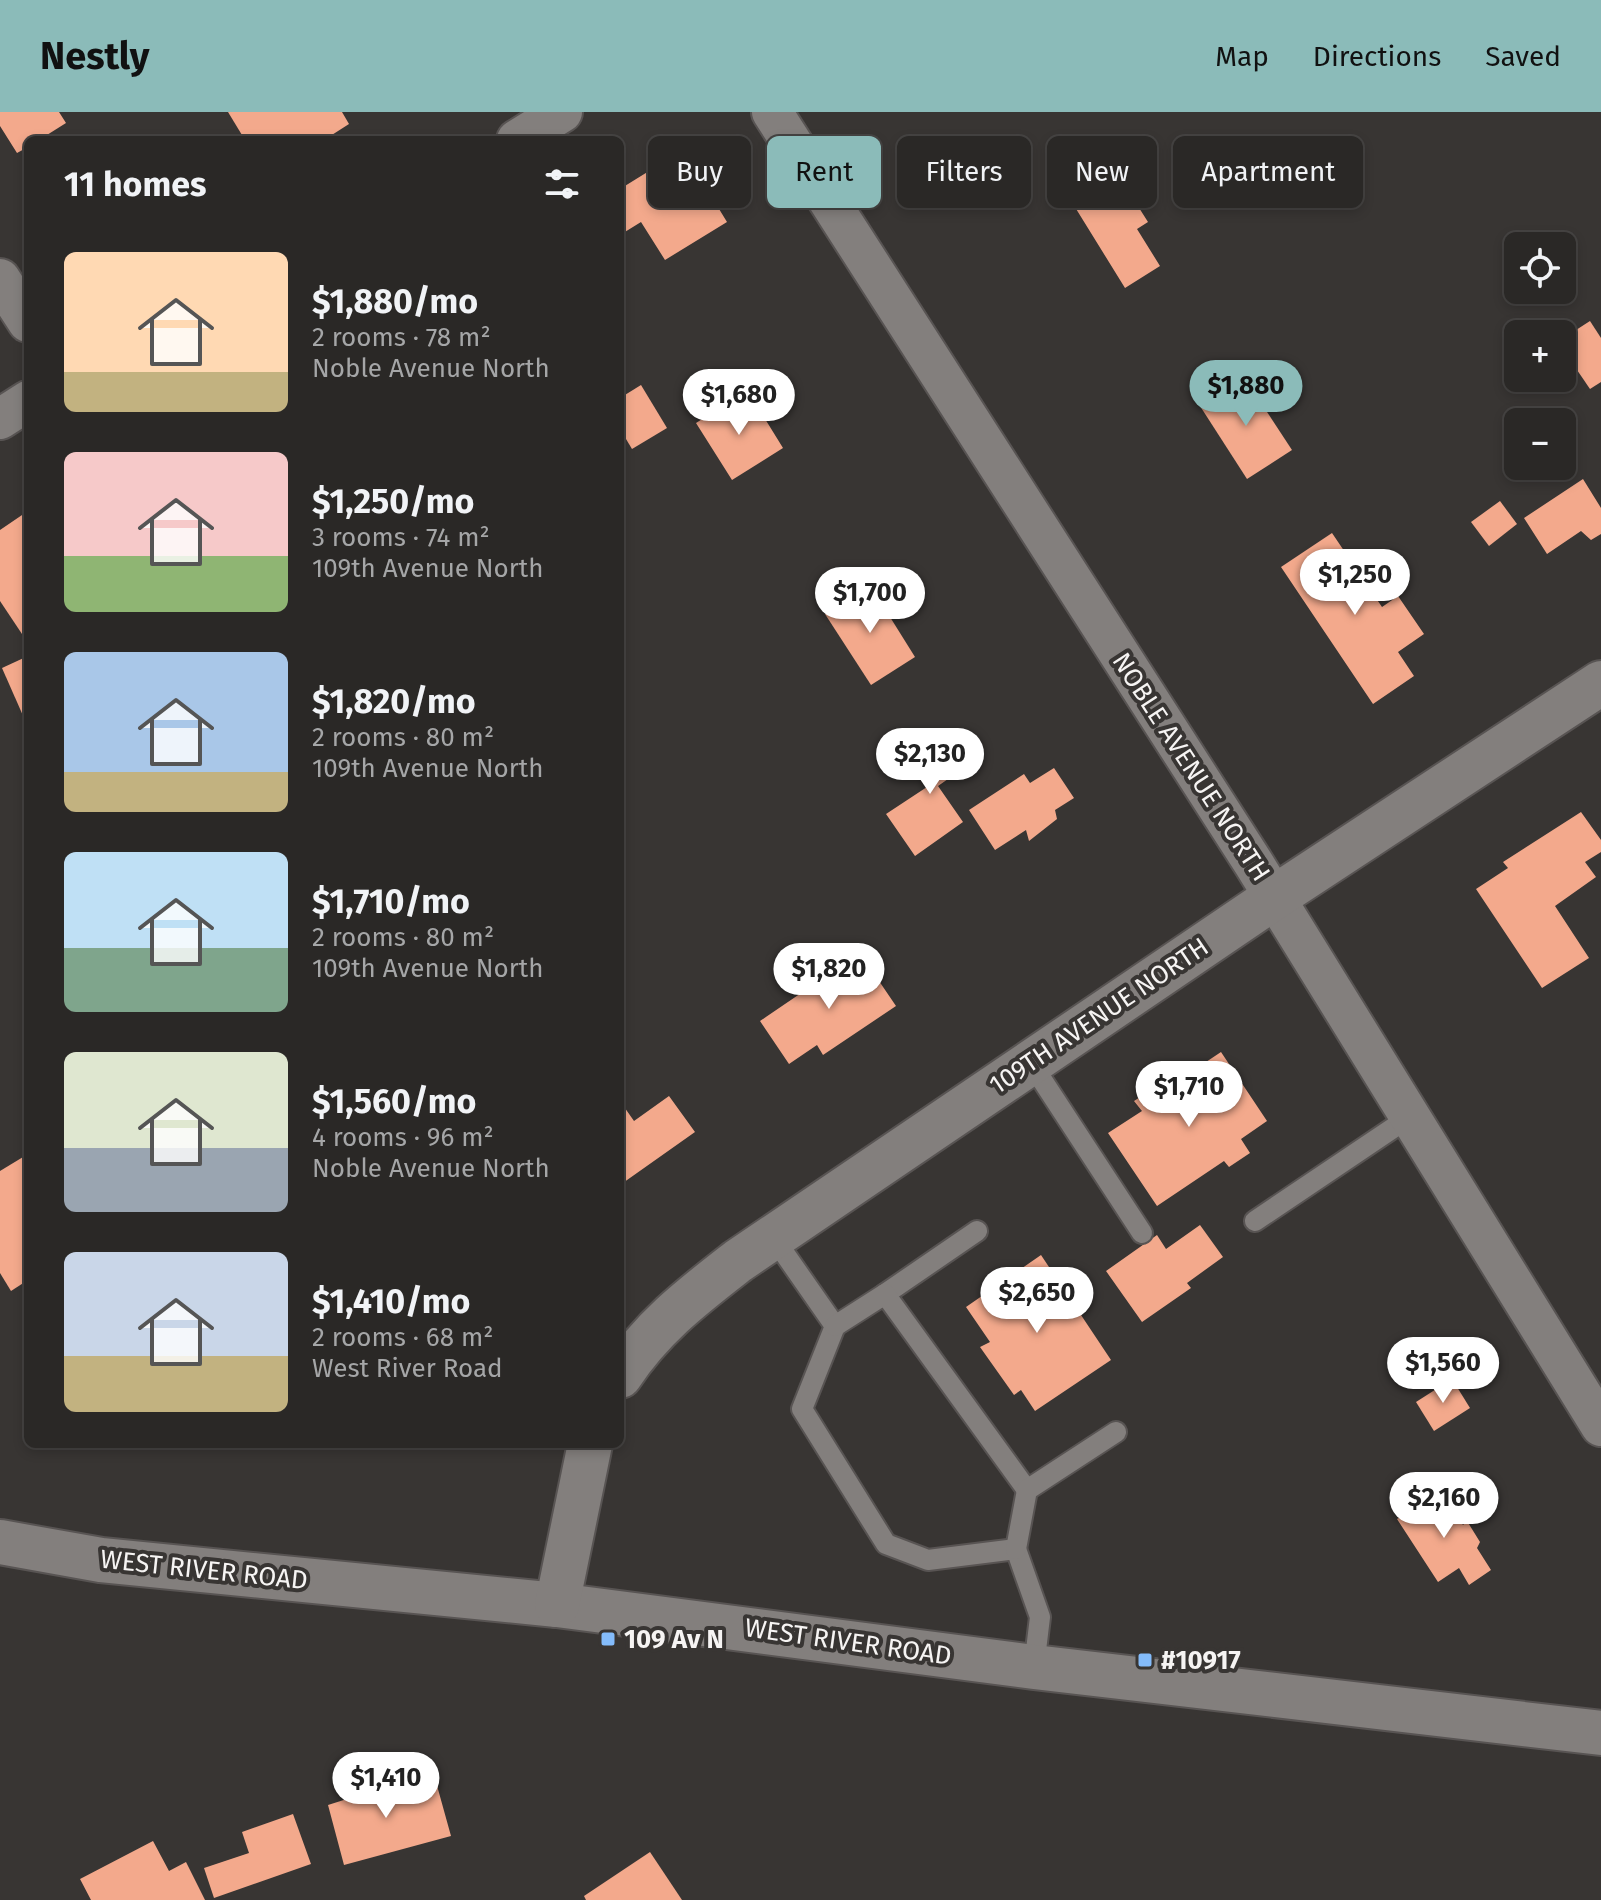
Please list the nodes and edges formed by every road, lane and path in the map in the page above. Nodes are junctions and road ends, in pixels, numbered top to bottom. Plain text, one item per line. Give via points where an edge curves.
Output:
1 (562, 112) edge
2 (772, 112) edge
3 (523, 136) edge
4 (0, 279) edge
5 (24, 316) edge
6 (24, 404) edge
7 (0, 419) edge
8 (1601, 683) edge
9 (1275, 897) junction
10 (1031, 1063) junction
11 (1411, 1116) junction
12 (1255, 1221) dead end
13 (977, 1231) dead end
14 (1142, 1233) dead end
15 (773, 1237) junction
16 (885, 1294) junction
17 (835, 1326) junction
18 (624, 1370) edge
19 (1601, 1426) edge
20 (1116, 1432) dead end
21 (589, 1448) edge
22 (1027, 1490) junction
23 (0, 1542) edge
24 (1016, 1549) junction
25 (557, 1605) junction
26 (1034, 1667) junction
27 (1601, 1733) edge

1 - 3 street
2 - 9 street, NOBLE AVENUE NORTH
4 - 5 street
6 - 7 street
8 - 9 main road, 109TH AVENUE NORTH
9 - 10 main road, 109TH AVENUE NORTH
9 - 11 street, NOBLE AVENUE NORTH
10 - 14 lane
10 - 15 main road, 109TH AVENUE NORTH
11 - 12 lane
11 - 19 street, NOBLE AVENUE NORTH
13 - 16 lane
15 - 17 lane
15 - 18 main road, 109TH AVENUE NORTH via 670,1314
16 - 17 lane
16 - 22 lane
17 - 24 lane via 802,1409 886,1544 928,1560
20 - 22 lane
21 - 25 main road
22 - 24 lane
23 - 25 main road, WEST RIVER ROAD via 101,1560
24 - 26 lane via 1040,1617
25 - 26 main road, WEST RIVER ROAD
26 - 27 main road, WEST RIVER ROAD

